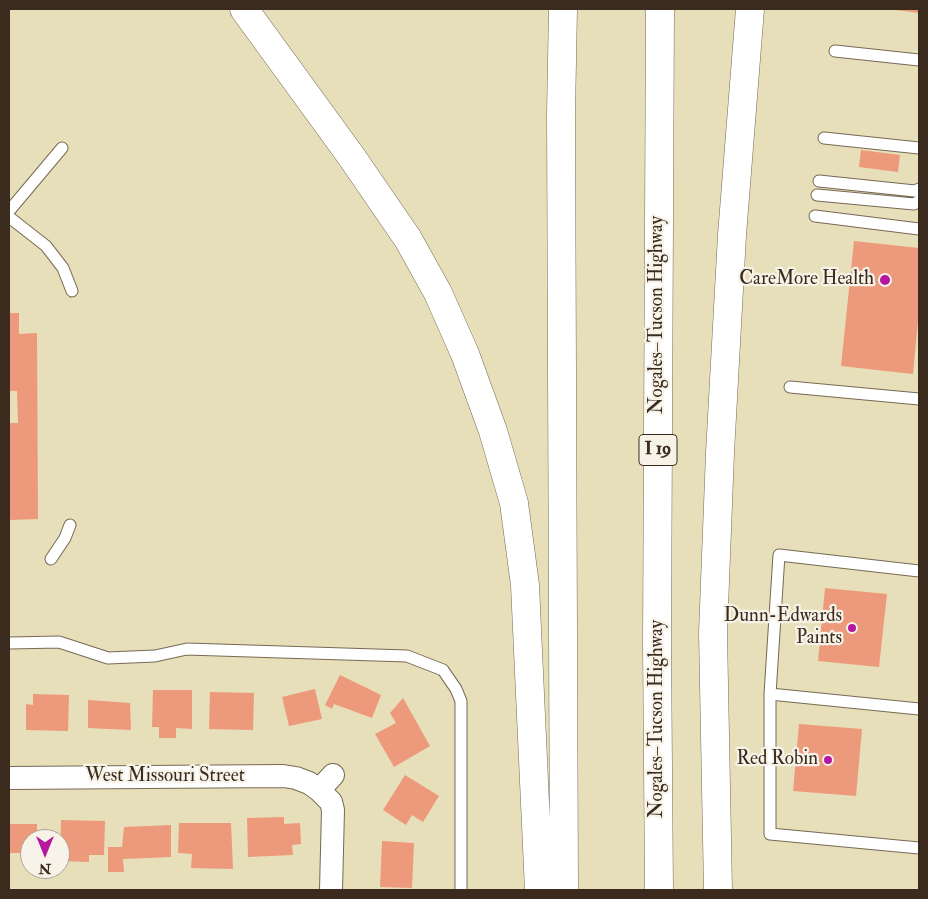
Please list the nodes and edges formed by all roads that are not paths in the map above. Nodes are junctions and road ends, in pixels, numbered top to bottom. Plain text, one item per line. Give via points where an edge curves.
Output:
1 (244, 9) edge
2 (563, 9) edge
3 (660, 9) edge
4 (750, 9) edge
5 (834, 51) dead end
6 (919, 60) edge
7 (824, 138) dead end
8 (62, 148) dead end
9 (919, 148) edge
10 (818, 181) dead end
11 (919, 189) edge
12 (817, 195) dead end
13 (919, 201) edge
14 (9, 211) edge
15 (815, 216) dead end
16 (9, 217) edge
17 (919, 229) edge
18 (72, 291) dead end
19 (790, 387) dead end
20 (919, 399) edge
21 (70, 525) dead end
22 (50, 559) dead end
23 (919, 571) edge
24 (9, 642) edge
25 (770, 694) junction
26 (919, 709) edge
27 (9, 778) edge
28 (919, 848) edge
29 (331, 890) edge
30 (461, 890) edge
31 (540, 890) edge
32 (564, 890) edge
33 (659, 890) edge
34 (718, 890) edge

1 - 31 main road via 352,156 408,239 450,319 493,431 514,503 525,585
2 - 32 main road
3 - 33 main road, Nogales–Tucson Highway / I 19
4 - 34 main road via 732,235 713,633
5 - 6 lane
7 - 9 lane
8 - 14 lane
10 - 11 lane
12 - 13 lane via 914,204
15 - 17 lane
16 - 18 lane via 46,246 63,268
19 - 20 lane
21 - 22 lane
23 - 25 lane via 779,555
24 - 30 lane via 58,642 108,658 155,656 187,649 407,656 443,670 461,701
25 - 26 lane
25 - 28 lane via 770,834
27 - 29 street, West Missouri Street via 283,776 309,783 326,782 333,810

